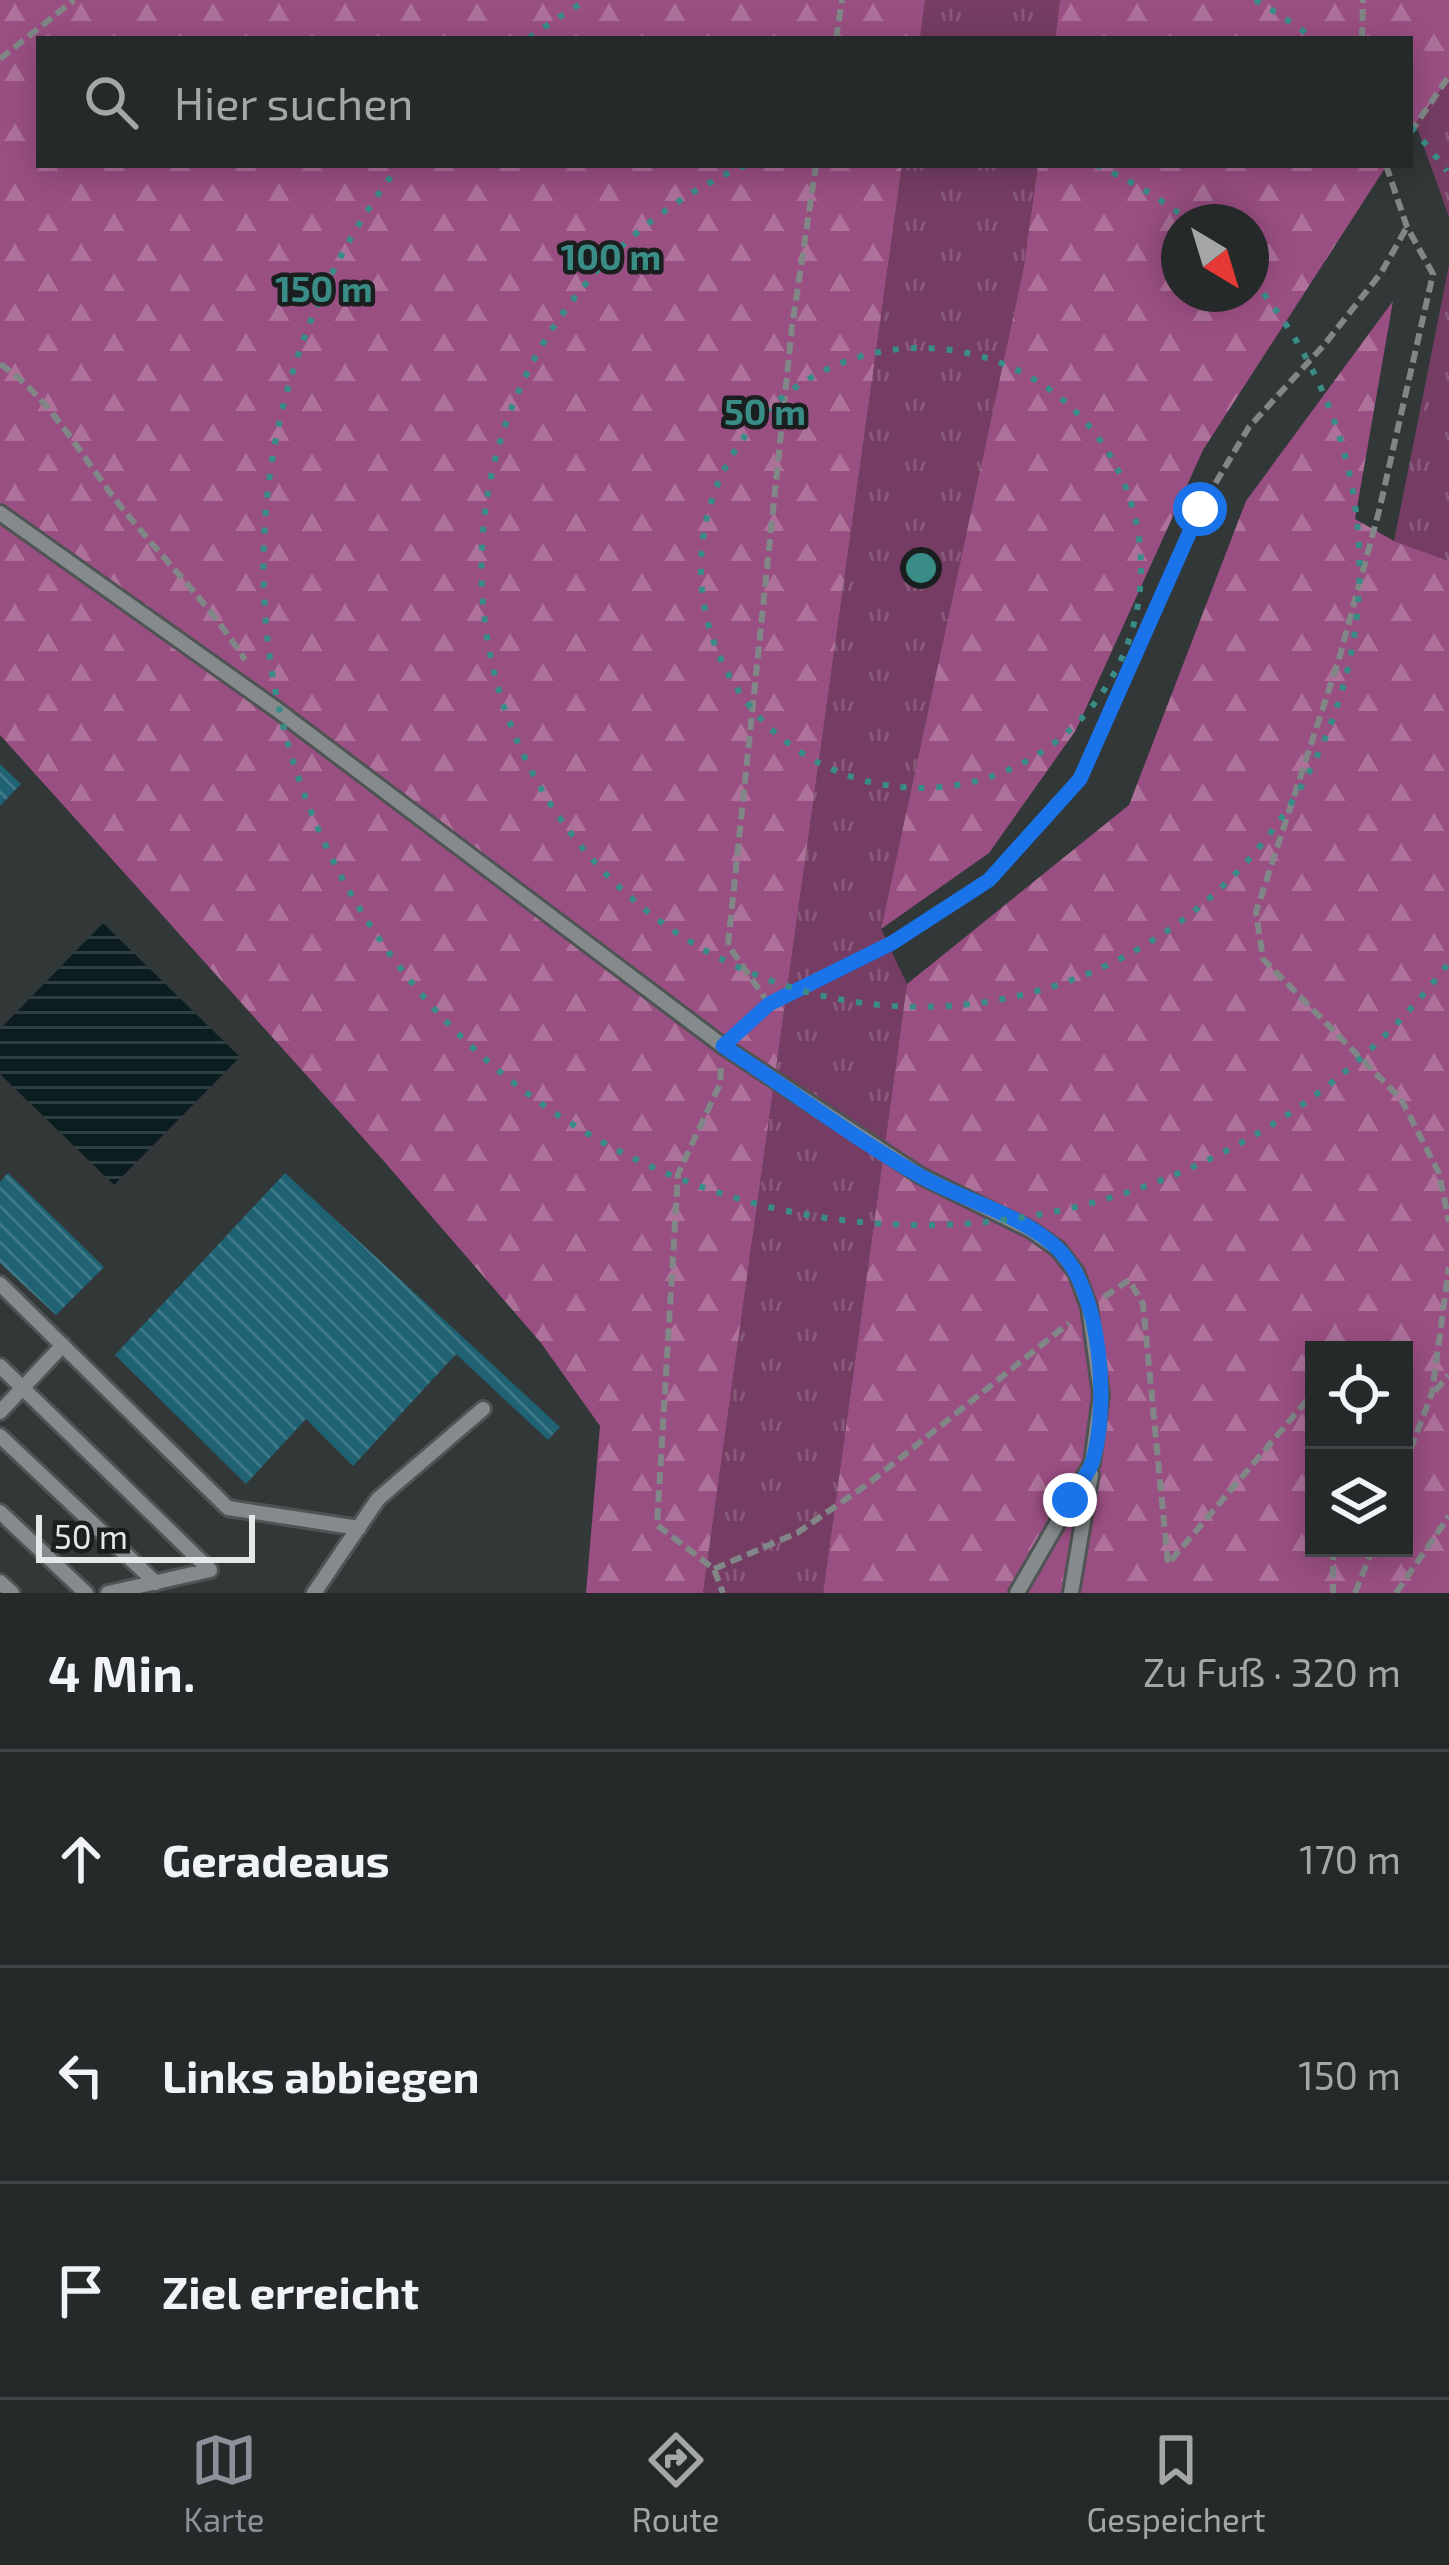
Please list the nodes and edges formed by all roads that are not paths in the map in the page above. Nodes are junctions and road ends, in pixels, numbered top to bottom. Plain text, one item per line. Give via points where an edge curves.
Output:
1 (0, 513) edge
2 (0, 1284) edge
3 (63, 1345) junction
4 (0, 1366) edge
5 (22, 1388) junction
6 (483, 1409) dead end
7 (0, 1412) edge
8 (0, 1436) edge
9 (1092, 1462) junction
10 (0, 1512) edge
11 (359, 1528) junction
12 (0, 1582) edge
13 (156, 1582) junction
14 (12, 1593) edge
15 (86, 1593) edge
16 (108, 1593) edge
17 (314, 1593) edge
18 (1017, 1593) edge
19 (1071, 1593) edge

1 - 9 lane via 276,709 723,1046 921,1176 1058,1249 1090,1307 1101,1395
2 - 3 lane
3 - 5 lane
3 - 11 lane via 228,1508
4 - 5 lane
5 - 7 lane
5 - 13 lane via 210,1570
6 - 11 lane via 378,1499
8 - 13 lane
9 - 18 lane
9 - 19 lane
10 - 15 lane
11 - 17 lane
12 - 14 lane
13 - 16 lane

